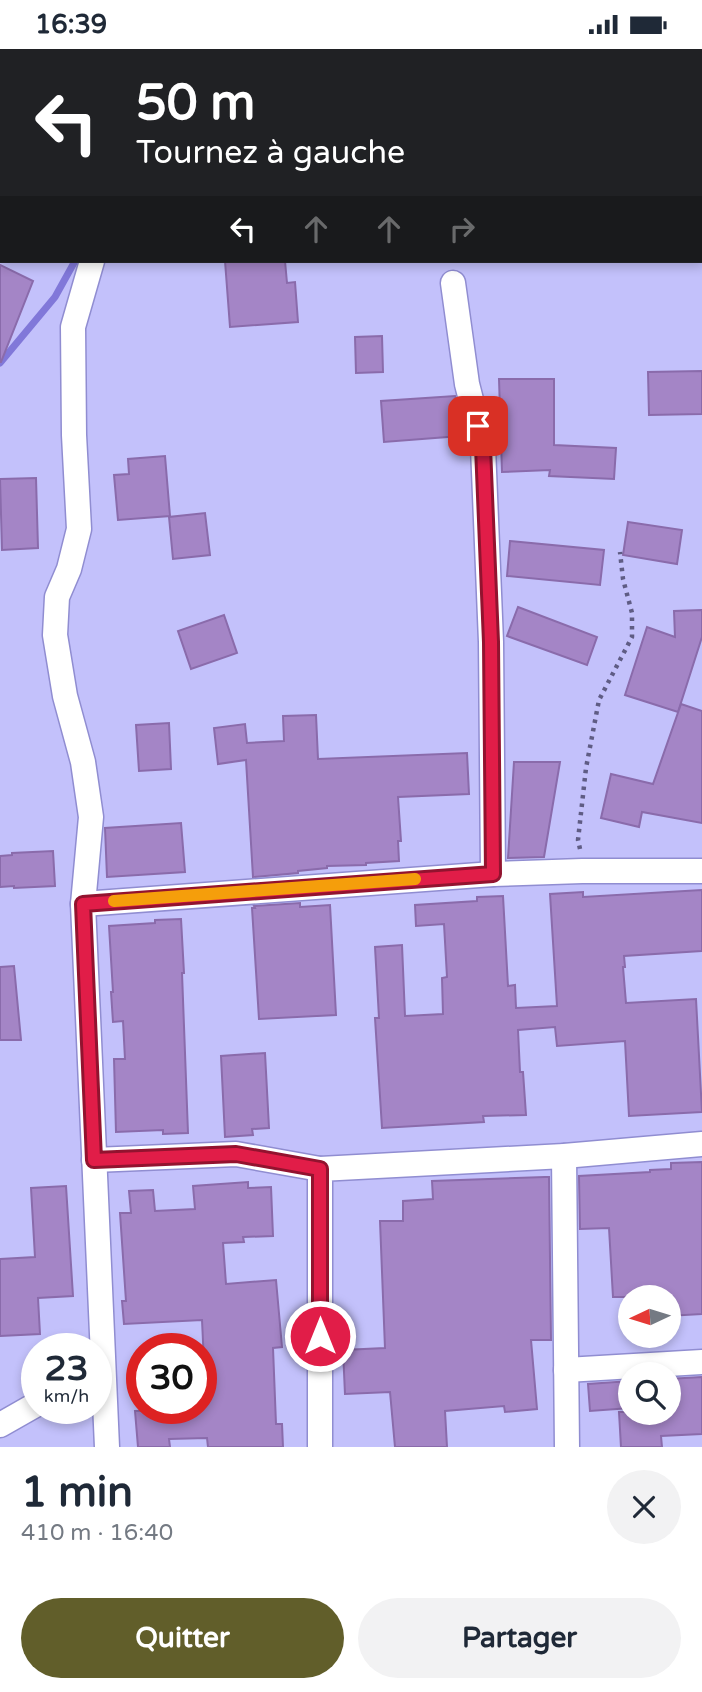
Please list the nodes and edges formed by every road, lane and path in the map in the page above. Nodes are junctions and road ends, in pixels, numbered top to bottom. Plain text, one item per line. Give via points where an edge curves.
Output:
1 (91, 263) edge
2 (453, 282) dead end
3 (620, 552) dead end
4 (582, 871) junction
5 (702, 871) edge
6 (493, 874) junction
7 (83, 904) junction
8 (702, 1144) edge
9 (564, 1156) junction
10 (94, 1160) junction
11 (320, 1169) junction
12 (99, 1333) edge
13 (702, 1362) edge
14 (566, 1370) junction
15 (21, 1413) edge
16 (105, 1424) edge
17 (0, 1425) edge
18 (107, 1447) edge
19 (320, 1447) edge
20 (567, 1447) edge

1 - 7 street via 73,327 79,529 57,597 55,635 91,817
2 - 6 street via 467,384 483,447
3 - 4 path via 632,637 598,701 579,840
4 - 5 street
4 - 6 street
6 - 7 street
7 - 10 street
8 - 9 street
9 - 11 street
9 - 14 street
10 - 11 street via 236,1154
10 - 12 street
11 - 19 street
13 - 14 street
14 - 20 street
15 - 17 street
16 - 18 street

